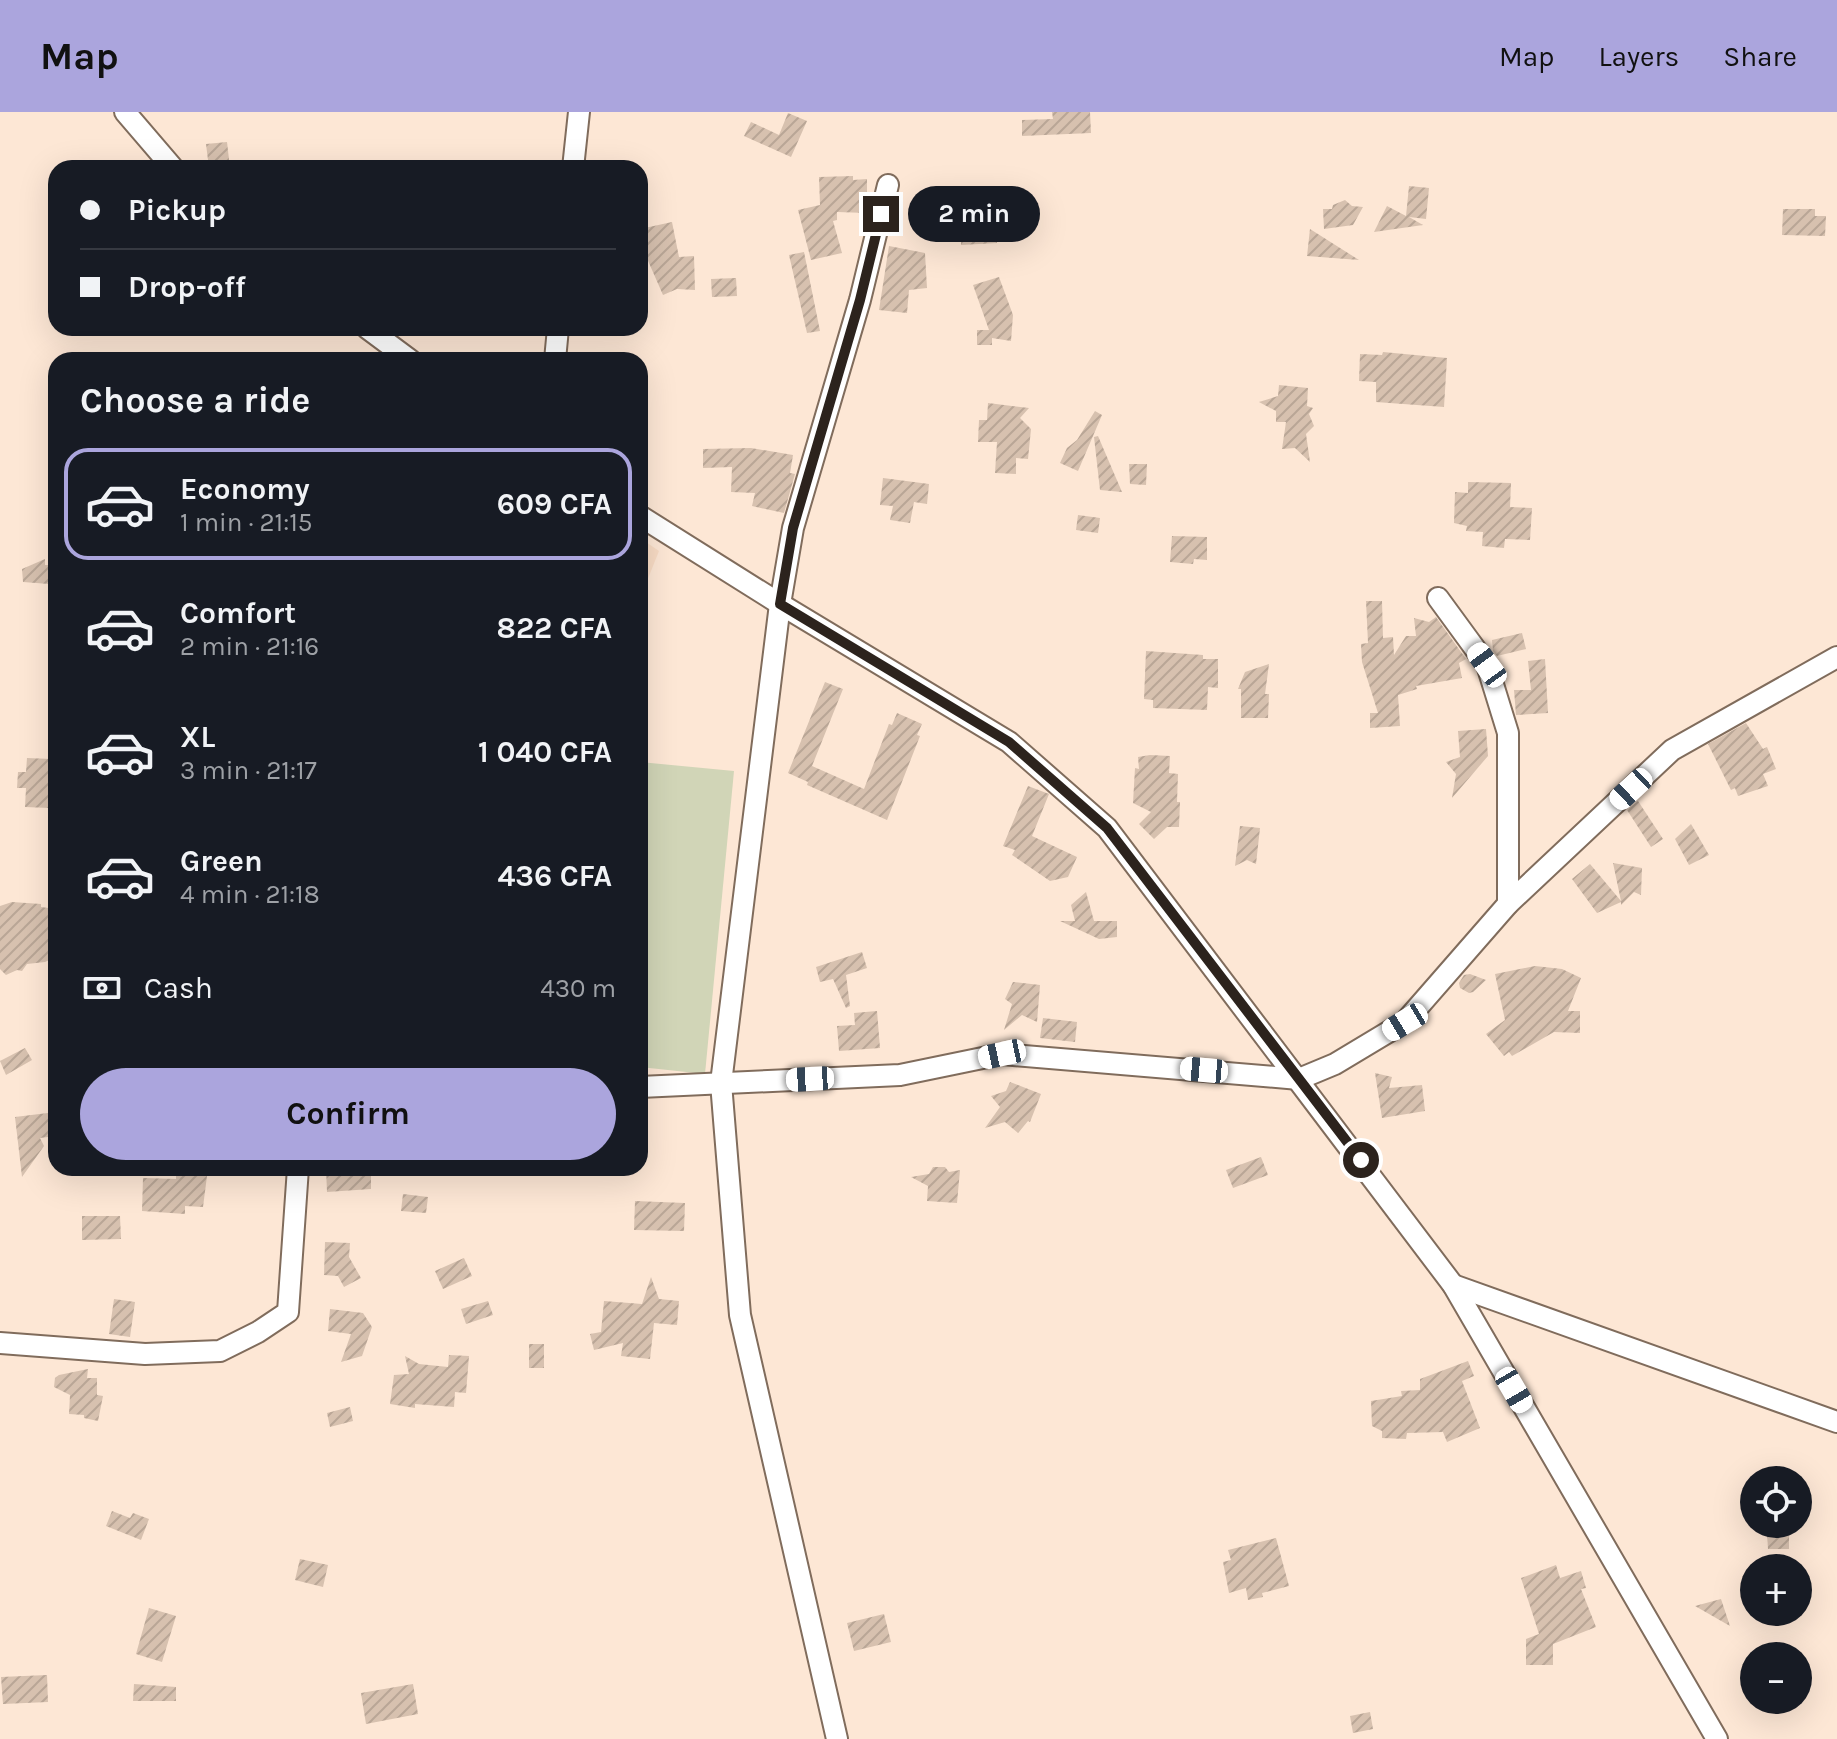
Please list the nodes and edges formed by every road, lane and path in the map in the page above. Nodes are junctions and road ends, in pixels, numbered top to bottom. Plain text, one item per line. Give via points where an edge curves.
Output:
1 (125, 112) edge
2 (579, 112) edge
3 (166, 160) edge
4 (574, 160) edge
5 (888, 185) dead end
6 (378, 336) edge
7 (399, 352) edge
8 (648, 521) edge
9 (1438, 598) dead end
10 (780, 604) junction
11 (1837, 657) edge
12 (1508, 904) junction
13 (1299, 1079) junction
14 (721, 1083) junction
15 (648, 1087) edge
16 (297, 1176) edge
17 (1453, 1285) junction
18 (0, 1343) edge
19 (1837, 1422) edge
20 (837, 1739) edge
21 (1717, 1739) edge

1 - 3 street
2 - 4 street
5 - 10 street via 793,528
6 - 7 street
8 - 10 street
9 - 12 street via 1487,665 1508,733
10 - 13 street via 1009,742 1107,828
10 - 14 street
11 - 12 street via 1672,750
12 - 13 street via 1405,1022
13 - 14 street via 1002,1054 900,1075
13 - 17 street
14 - 15 street
14 - 20 street via 740,1315
16 - 18 street via 288,1312 258,1332 220,1351 145,1354
17 - 19 street
17 - 21 street

